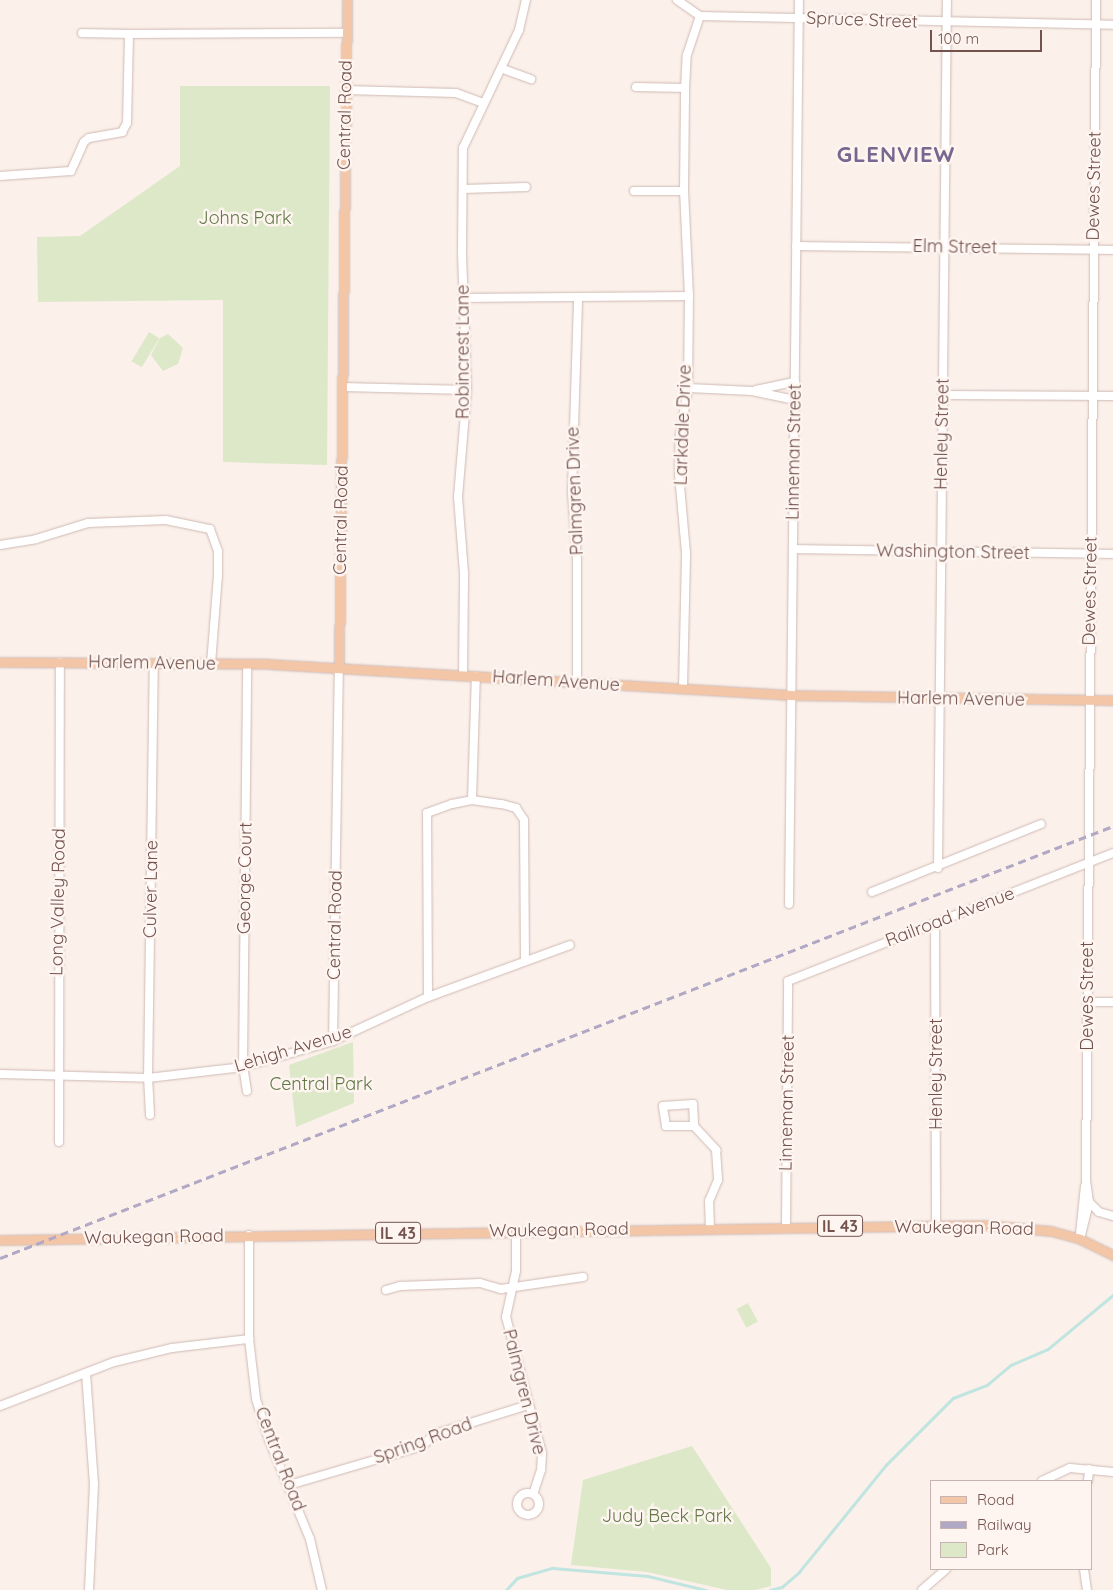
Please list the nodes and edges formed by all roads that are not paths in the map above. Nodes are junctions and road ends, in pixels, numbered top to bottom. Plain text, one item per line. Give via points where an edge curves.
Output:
1 (346, 0) edge
2 (526, 0) edge
3 (678, 0) edge
4 (799, 0) edge
5 (947, 0) edge
6 (1096, 0) edge
7 (700, 16) junction
8 (799, 19) junction
9 (947, 23) junction
10 (1096, 24) junction
11 (1113, 25) edge
12 (346, 33) junction
13 (82, 34) dead end
14 (129, 34) junction
15 (503, 69) junction
16 (531, 80) dead end
17 (636, 87) dead end
18 (685, 88) junction
19 (346, 90) junction
20 (483, 103) junction
21 (0, 176) edge
22 (526, 187) dead end
23 (464, 189) junction
24 (634, 191) dead end
25 (684, 191) junction
26 (796, 246) junction
27 (944, 247) junction
28 (1094, 250) junction
29 (1113, 250) edge
30 (689, 296) junction
31 (463, 298) junction
32 (578, 299) junction
33 (795, 382) junction
34 (342, 387) junction
35 (688, 388) junction
36 (467, 390) junction
37 (752, 391) junction
38 (943, 395) junction
39 (1092, 396) junction
40 (1113, 396) edge
41 (795, 400) junction
42 (0, 545) edge
43 (793, 549) junction
44 (941, 551) junction
45 (1090, 554) junction
46 (1113, 554) edge
47 (0, 662) edge
48 (60, 662) junction
49 (154, 663) junction
50 (211, 664) junction
51 (247, 664) junction
52 (339, 667) junction
53 (463, 675) junction
54 (476, 676) junction
55 (577, 683) junction
56 (682, 689) junction
57 (792, 695) junction
58 (940, 699) junction
59 (1089, 700) junction
60 (1113, 700) edge
61 (472, 800) junction
62 (1041, 824) dead end
63 (1113, 853) edge
64 (1088, 863) junction
65 (938, 868) junction
66 (872, 892) dead end
67 (789, 904) dead end
68 (935, 922) junction
69 (570, 945) dead end
70 (525, 960) junction
71 (788, 981) joint
72 (428, 997) junction
73 (1087, 1002) junction
74 (1113, 1002) edge
75 (333, 1041) junction
76 (243, 1067) junction
77 (0, 1074) edge
78 (56, 1077) junction
79 (148, 1078) junction
80 (247, 1091) dead end
81 (150, 1115) dead end
82 (694, 1126) junction
83 (59, 1142) dead end
84 (1086, 1181) junction
85 (1089, 1202) junction
86 (1113, 1216) edge
87 (786, 1226) junction
88 (936, 1226) junction
89 (710, 1227) junction
90 (516, 1231) junction
91 (249, 1235) junction
92 (1080, 1239) junction
93 (0, 1240) edge
94 (1113, 1255) edge
95 (583, 1277) dead end
96 (514, 1286) junction
97 (386, 1290) dead end
98 (249, 1339) junction
99 (86, 1373) junction
100 (528, 1405) junction
101 (0, 1406) edge
102 (1089, 1469) junction
103 (1113, 1472) edge
104 (1044, 1480) edge
105 (1088, 1480) edge
106 (289, 1485) junction
107 (533, 1494) dead end
108 (945, 1570) edge
109 (1084, 1570) edge
110 (89, 1590) edge
111 (322, 1590) edge
112 (922, 1590) edge
113 (1088, 1590) edge

1 - 12 main road, Central Road
2 - 15 street, Robincrest Lane via 519,30
3 - 7 street
4 - 8 street, Linneman Street
5 - 9 street, Henley Street
6 - 10 street, Dewes Street
7 - 8 street, Spruce Street
7 - 18 street, Larkdale Drive via 687,55
8 - 9 street, Spruce Street
8 - 26 street, Linneman Street
9 - 10 street, Spruce Street
9 - 27 street, Henley Street
10 - 11 street, Spruce Street
10 - 28 street, Dewes Street
12 - 14 street
12 - 19 main road, Central Road
13 - 14 street
14 - 21 street via 127,122 122,132 89,138 71,171
15 - 16 street
15 - 20 street, Robincrest Lane
17 - 18 street
18 - 25 street, Larkdale Drive
19 - 20 street via 456,93
19 - 34 main road, Central Road
20 - 23 street, Robincrest Lane via 463,148
22 - 23 street
23 - 31 street, Robincrest Lane
24 - 25 street
25 - 30 street, Larkdale Drive
26 - 27 street, Elm Street
26 - 33 street, Linneman Street
27 - 28 street, Elm Street
27 - 38 street, Henley Street
28 - 29 street, Elm Street
28 - 39 street, Dewes Street
30 - 32 street
30 - 35 street, Larkdale Drive
31 - 32 street
31 - 36 street, Robincrest Lane
32 - 55 street, Palmgren Drive via 572,442 577,559
33 - 37 street
33 - 41 street, Linneman Street
34 - 36 street
34 - 52 main road, Central Road
35 - 37 street
35 - 56 street, Larkdale Drive via 680,436 679,475 686,553
36 - 53 street, Robincrest Lane via 458,497 464,573
37 - 41 street
38 - 39 street
38 - 44 street, Henley Street
39 - 40 street
39 - 45 street, Dewes Street
41 - 43 street, Linneman Street
42 - 50 street via 36,539 88,523 166,520 210,529 218,551
43 - 44 street, Washington Street
43 - 57 street, Linneman Street
44 - 45 street, Washington Street
44 - 58 street, Henley Street
45 - 46 street, Washington Street
45 - 59 street, Dewes Street
47 - 48 main road, Harlem Avenue
48 - 49 main road, Harlem Avenue
48 - 78 street, Long Valley Road
49 - 50 main road, Harlem Avenue
49 - 79 street, Culver Lane
50 - 51 main road, Harlem Avenue
51 - 52 main road, Harlem Avenue
51 - 76 street, George Court
52 - 53 main road, Harlem Avenue
52 - 75 street, Central Road
53 - 54 main road, Harlem Avenue
54 - 55 main road, Harlem Avenue
54 - 61 street
55 - 56 main road, Harlem Avenue
56 - 57 main road, Harlem Avenue
57 - 58 main road, Harlem Avenue
57 - 67 street, Linneman Street
58 - 59 main road, Harlem Avenue
58 - 65 street, Henley Street
59 - 60 main road, Harlem Avenue
59 - 64 street, Dewes Street
61 - 70 street via 516,808 524,820
61 - 72 street via 427,813
62 - 65 street
63 - 64 street, Railroad Avenue
64 - 68 street, Railroad Avenue
64 - 73 street, Dewes Street
65 - 66 street
68 - 71 street, Railroad Avenue
68 - 88 street, Henley Street
69 - 70 street, Lehigh Avenue
70 - 72 street, Lehigh Avenue
71 - 87 street, Linneman Street
72 - 75 street, Lehigh Avenue
73 - 74 street
73 - 84 street, Dewes Street
75 - 76 street, Lehigh Avenue
76 - 79 street, Lehigh Avenue
76 - 80 street, George Court
77 - 78 street, Lehigh Avenue
78 - 79 street, Lehigh Avenue
78 - 83 street, Long Valley Road
79 - 81 street, Culver Lane
82 - 82 street via 693,1104 663,1106 666,1126
82 - 89 street via 718,1156 718,1184 709,1202
84 - 85 street, Dewes Street
84 - 92 street, Dewes Street
85 - 86 street via 1099,1212
85 - 92 street, Dewes Street
87 - 88 main road, Waukegan Road / IL 43
87 - 89 main road, Waukegan Road / IL 43
88 - 92 main road, Waukegan Road / IL 43 via 1034,1228
89 - 90 main road, Waukegan Road / IL 43
90 - 91 main road, Waukegan Road / IL 43
90 - 96 street, Palmgren Drive
91 - 93 main road, Waukegan Road / IL 43
91 - 98 street, Central Road
92 - 94 main road, Waukegan Road / IL 43
95 - 96 street
96 - 97 street via 496,1289 480,1283 400,1286
96 - 100 street, Palmgren Drive via 506,1317
98 - 99 street via 147,1353
98 - 106 street, Central Road via 256,1399 269,1440
99 - 101 street
99 - 110 street via 94,1484
100 - 106 street, Spring Road via 435,1434 422,1446
100 - 107 street, Palmgren Drive via 542,1453 541,1470
102 - 103 street
102 - 104 street via 1062,1470
102 - 105 street
106 - 111 street, Central Road via 310,1539
108 - 112 street
109 - 113 street

